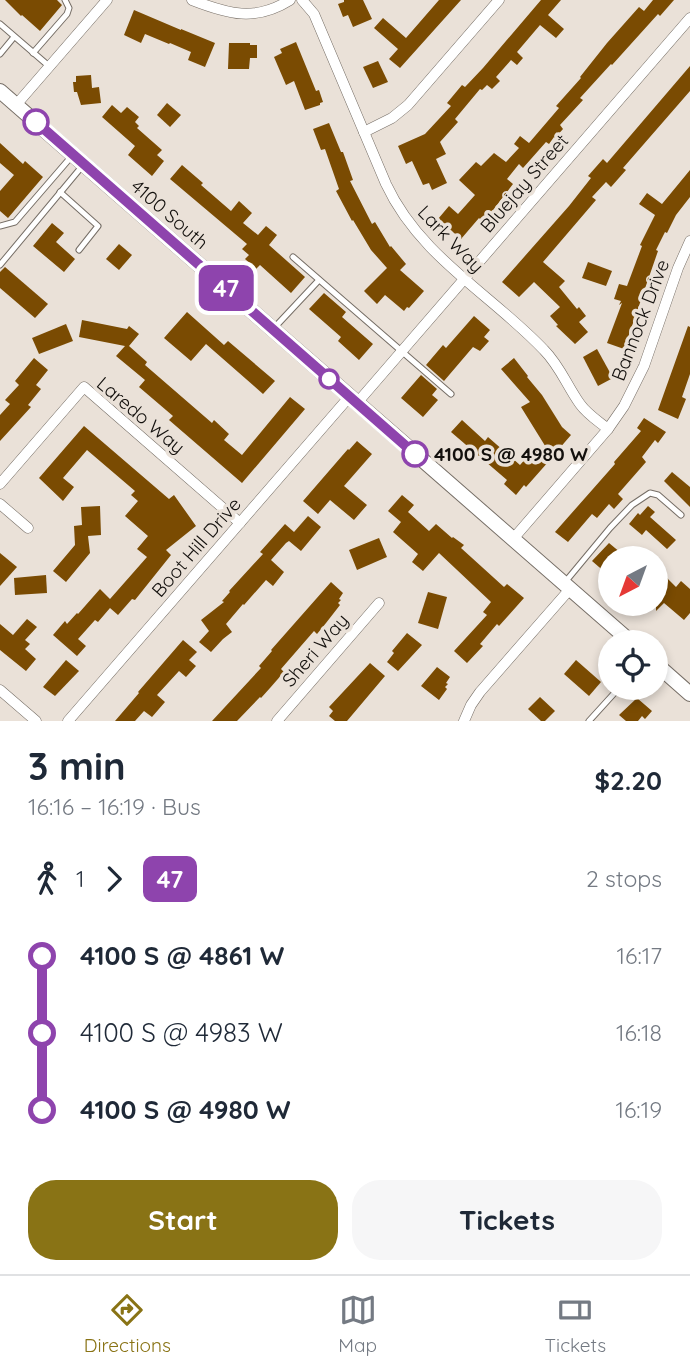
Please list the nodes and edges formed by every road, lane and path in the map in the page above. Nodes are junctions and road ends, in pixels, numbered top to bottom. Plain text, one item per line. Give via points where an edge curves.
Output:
1 (65, 0) edge
2 (107, 0) edge
3 (192, 0) edge
4 (290, 0) edge
5 (302, 0) edge
6 (499, 0) edge
7 (690, 18) edge
8 (0, 24) edge
9 (15, 37) junction
10 (33, 52) junction
11 (0, 54) edge
12 (50, 67) junction
13 (0, 91) edge
14 (16, 105) junction
15 (364, 131) junction
16 (78, 160) junction
17 (60, 192) junction
18 (0, 226) edge
19 (690, 241) edge
20 (79, 250) dead end
21 (293, 257) dead end
22 (0, 265) edge
23 (319, 280) junction
24 (464, 280) junction
25 (272, 329) junction
26 (401, 352) junction
27 (451, 394) dead end
28 (353, 400) junction
29 (607, 429) junction
30 (0, 484) edge
31 (0, 504) edge
32 (681, 515) dead end
33 (240, 523) junction
34 (28, 528) dead end
35 (513, 539) junction
36 (567, 586) junction
37 (379, 603) dead end
38 (617, 630) edge
39 (668, 675) edge
40 (0, 690) edge
41 (690, 694) edge
42 (608, 700) edge
43 (36, 721) edge
44 (68, 721) edge
45 (277, 721) edge
46 (464, 721) edge
47 (589, 721) edge

1 - 10 lane via 67,14
2 - 12 street
3 - 4 street via 224,12 246,14
5 - 15 street, Lark Way via 314,14
6 - 15 street via 408,105
7 - 24 street, Bluejay Street
8 - 9 lane
9 - 10 lane
9 - 11 lane
10 - 12 lane
12 - 14 street
13 - 14 main road, 4100 South
14 - 16 main road, 4100 South
15 - 24 street, Lark Way via 400,210 419,236
16 - 17 lane
16 - 18 lane via 15,222
16 - 25 main road, 4100 South
17 - 20 lane via 98,226
17 - 22 lane
19 - 29 street, Bannock Drive via 638,380
21 - 23 lane
23 - 25 lane
23 - 26 lane
24 - 26 street, Bluejay Street
24 - 29 street, Lark Way via 544,350 583,408
25 - 28 main road, 4100 South
26 - 27 lane
26 - 28 street, Bluejay Street
28 - 33 street, Boot Hill Drive
28 - 35 main road, 4100 South
29 - 35 street, Bannock Drive
30 - 33 street, Laredo Way via 84,387
31 - 34 street
32 - 36 lane via 650,493 610,528
33 - 44 street, Boot Hill Drive
35 - 36 main road, 4100 South
36 - 38 main road, 4100 South
36 - 46 street via 480,692
37 - 45 street, Sheri Way
39 - 41 main road
40 - 43 street
42 - 47 lane

